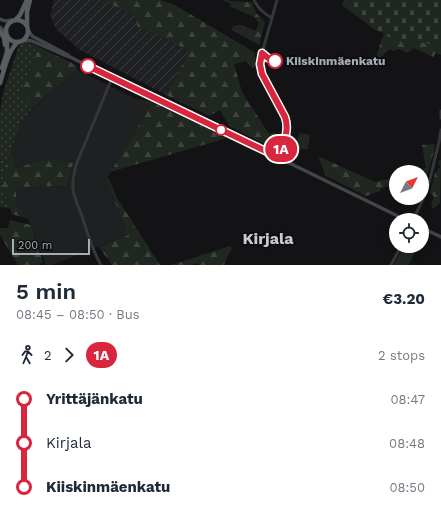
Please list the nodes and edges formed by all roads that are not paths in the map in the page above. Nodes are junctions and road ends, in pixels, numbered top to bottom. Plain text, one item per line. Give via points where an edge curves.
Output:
1 (27, 0) edge
2 (30, 0) edge
3 (254, 0) edge
4 (277, 0) edge
5 (272, 18) junction
6 (0, 19) edge
7 (14, 20) junction
8 (0, 27) edge
9 (28, 28) junction
10 (3, 31) edge
11 (7, 38) junction
12 (20, 41) junction
13 (6, 56) junction
14 (70, 57) junction
15 (0, 74) edge
16 (112, 78) junction
17 (0, 83) edge
18 (441, 111) edge
19 (441, 118) edge
20 (441, 130) edge
21 (278, 157) junction
22 (392, 213) edge
23 (416, 213) edge
24 (429, 231) edge
25 (441, 237) edge
26 (397, 253) edge
27 (101, 265) edge
28 (392, 265) edge

1 - 7 highway via 20,15
2 - 9 highway via 27,12
3 - 5 street via 261,11
4 - 5 street
5 - 21 street via 260,64 264,79 287,122
6 - 7 main road
7 - 9 highway via 19,19
7 - 10 highway
8 - 10 main road
9 - 12 highway via 27,36
9 - 14 main road via 32,36
10 - 11 highway
10 - 13 highway
11 - 12 highway via 12,42
11 - 13 highway
12 - 14 main road via 32,41
12 - 17 highway via 13,47
13 - 15 highway
14 - 16 main road
16 - 21 main road
16 - 27 street via 76,165 73,180 75,198
18 - 19 street
20 - 23 street via 427,191
21 - 22 main road
24 - 25 main road
26 - 28 street

